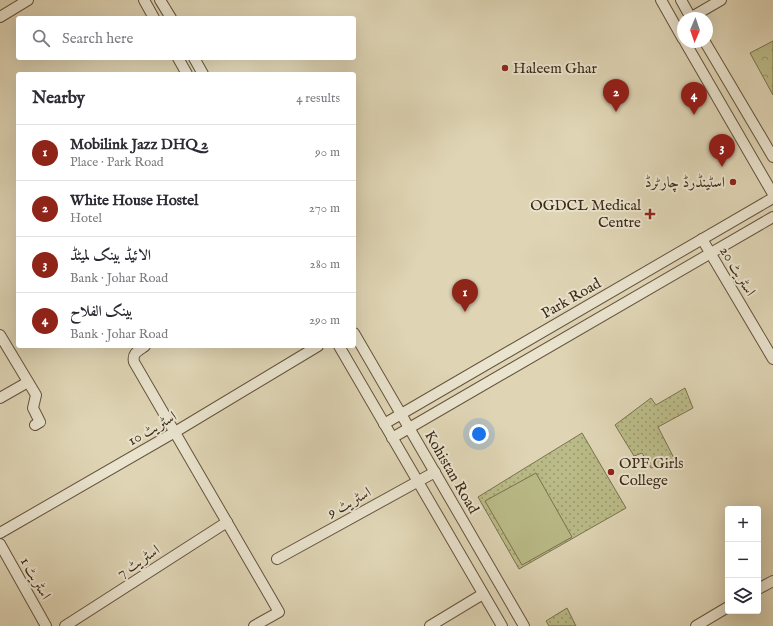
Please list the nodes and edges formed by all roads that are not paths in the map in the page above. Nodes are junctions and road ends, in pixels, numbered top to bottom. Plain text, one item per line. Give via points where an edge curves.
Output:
1 (28, 0) edge
2 (144, 0) edge
3 (160, 0) edge
4 (660, 0) edge
5 (681, 0) edge
6 (721, 0) edge
7 (684, 12) edge
8 (700, 12) edge
9 (677, 13) edge
10 (153, 16) edge
11 (170, 16) edge
12 (0, 17) edge
13 (688, 48) edge
14 (709, 48) edge
15 (179, 60) edge
16 (195, 60) edge
17 (186, 72) edge
18 (199, 72) edge
19 (773, 157) edge
20 (773, 194) edge
21 (773, 198) edge
22 (773, 217) edge
23 (702, 239) junction
24 (711, 254) junction
25 (0, 335) edge
26 (356, 336) edge
27 (141, 348) edge
28 (315, 348) edge
29 (340, 348) edge
30 (773, 359) edge
31 (28, 382) junction
32 (0, 398) edge
33 (401, 414) junction
34 (384, 424) junction
35 (35, 425) dead end
36 (409, 428) junction
37 (175, 432) junction
38 (392, 438) junction
39 (435, 472) junction
40 (418, 482) junction
41 (228, 522) junction
42 (0, 533) edge
43 (0, 544) edge
44 (277, 559) dead end
45 (773, 580) edge
46 (761, 587) edge
47 (483, 594) junction
48 (725, 609) edge
49 (46, 626) edge
50 (65, 626) edge
51 (254, 626) edge
52 (430, 626) edge
53 (502, 626) edge
54 (524, 626) edge
55 (696, 626) edge

1 - 12 street
2 - 10 street
3 - 11 street
4 - 9 street
5 - 7 street
6 - 8 street
13 - 20 street
14 - 19 street
15 - 17 street
16 - 18 street
21 - 23 street, Park Road
22 - 24 street
23 - 24 street, اسٹریٹ 20
23 - 33 street, Park Road
24 - 30 street, اسٹریٹ 20
24 - 36 street
25 - 31 street
26 - 33 street, Kohistan Road
27 - 37 street via 135,353 134,362
28 - 37 street, اسٹریٹ 10
29 - 34 street
31 - 32 street
31 - 35 street via 36,396 33,408 40,422
33 - 34 street, Park Road
33 - 36 street, Kohistan Road
34 - 38 street
36 - 38 street
36 - 39 street, Kohistan Road
37 - 41 street
37 - 42 street, اسٹریٹ 10
38 - 40 street
39 - 40 street, اسٹریٹ 9
39 - 54 street, Kohistan Road
40 - 44 street, اسٹریٹ 9
40 - 47 street
41 - 50 street, اسٹریٹ 7
41 - 51 street via 279,612
43 - 49 street, اسٹریٹ 1
45 - 46 street
47 - 52 street
47 - 53 street
48 - 55 street

